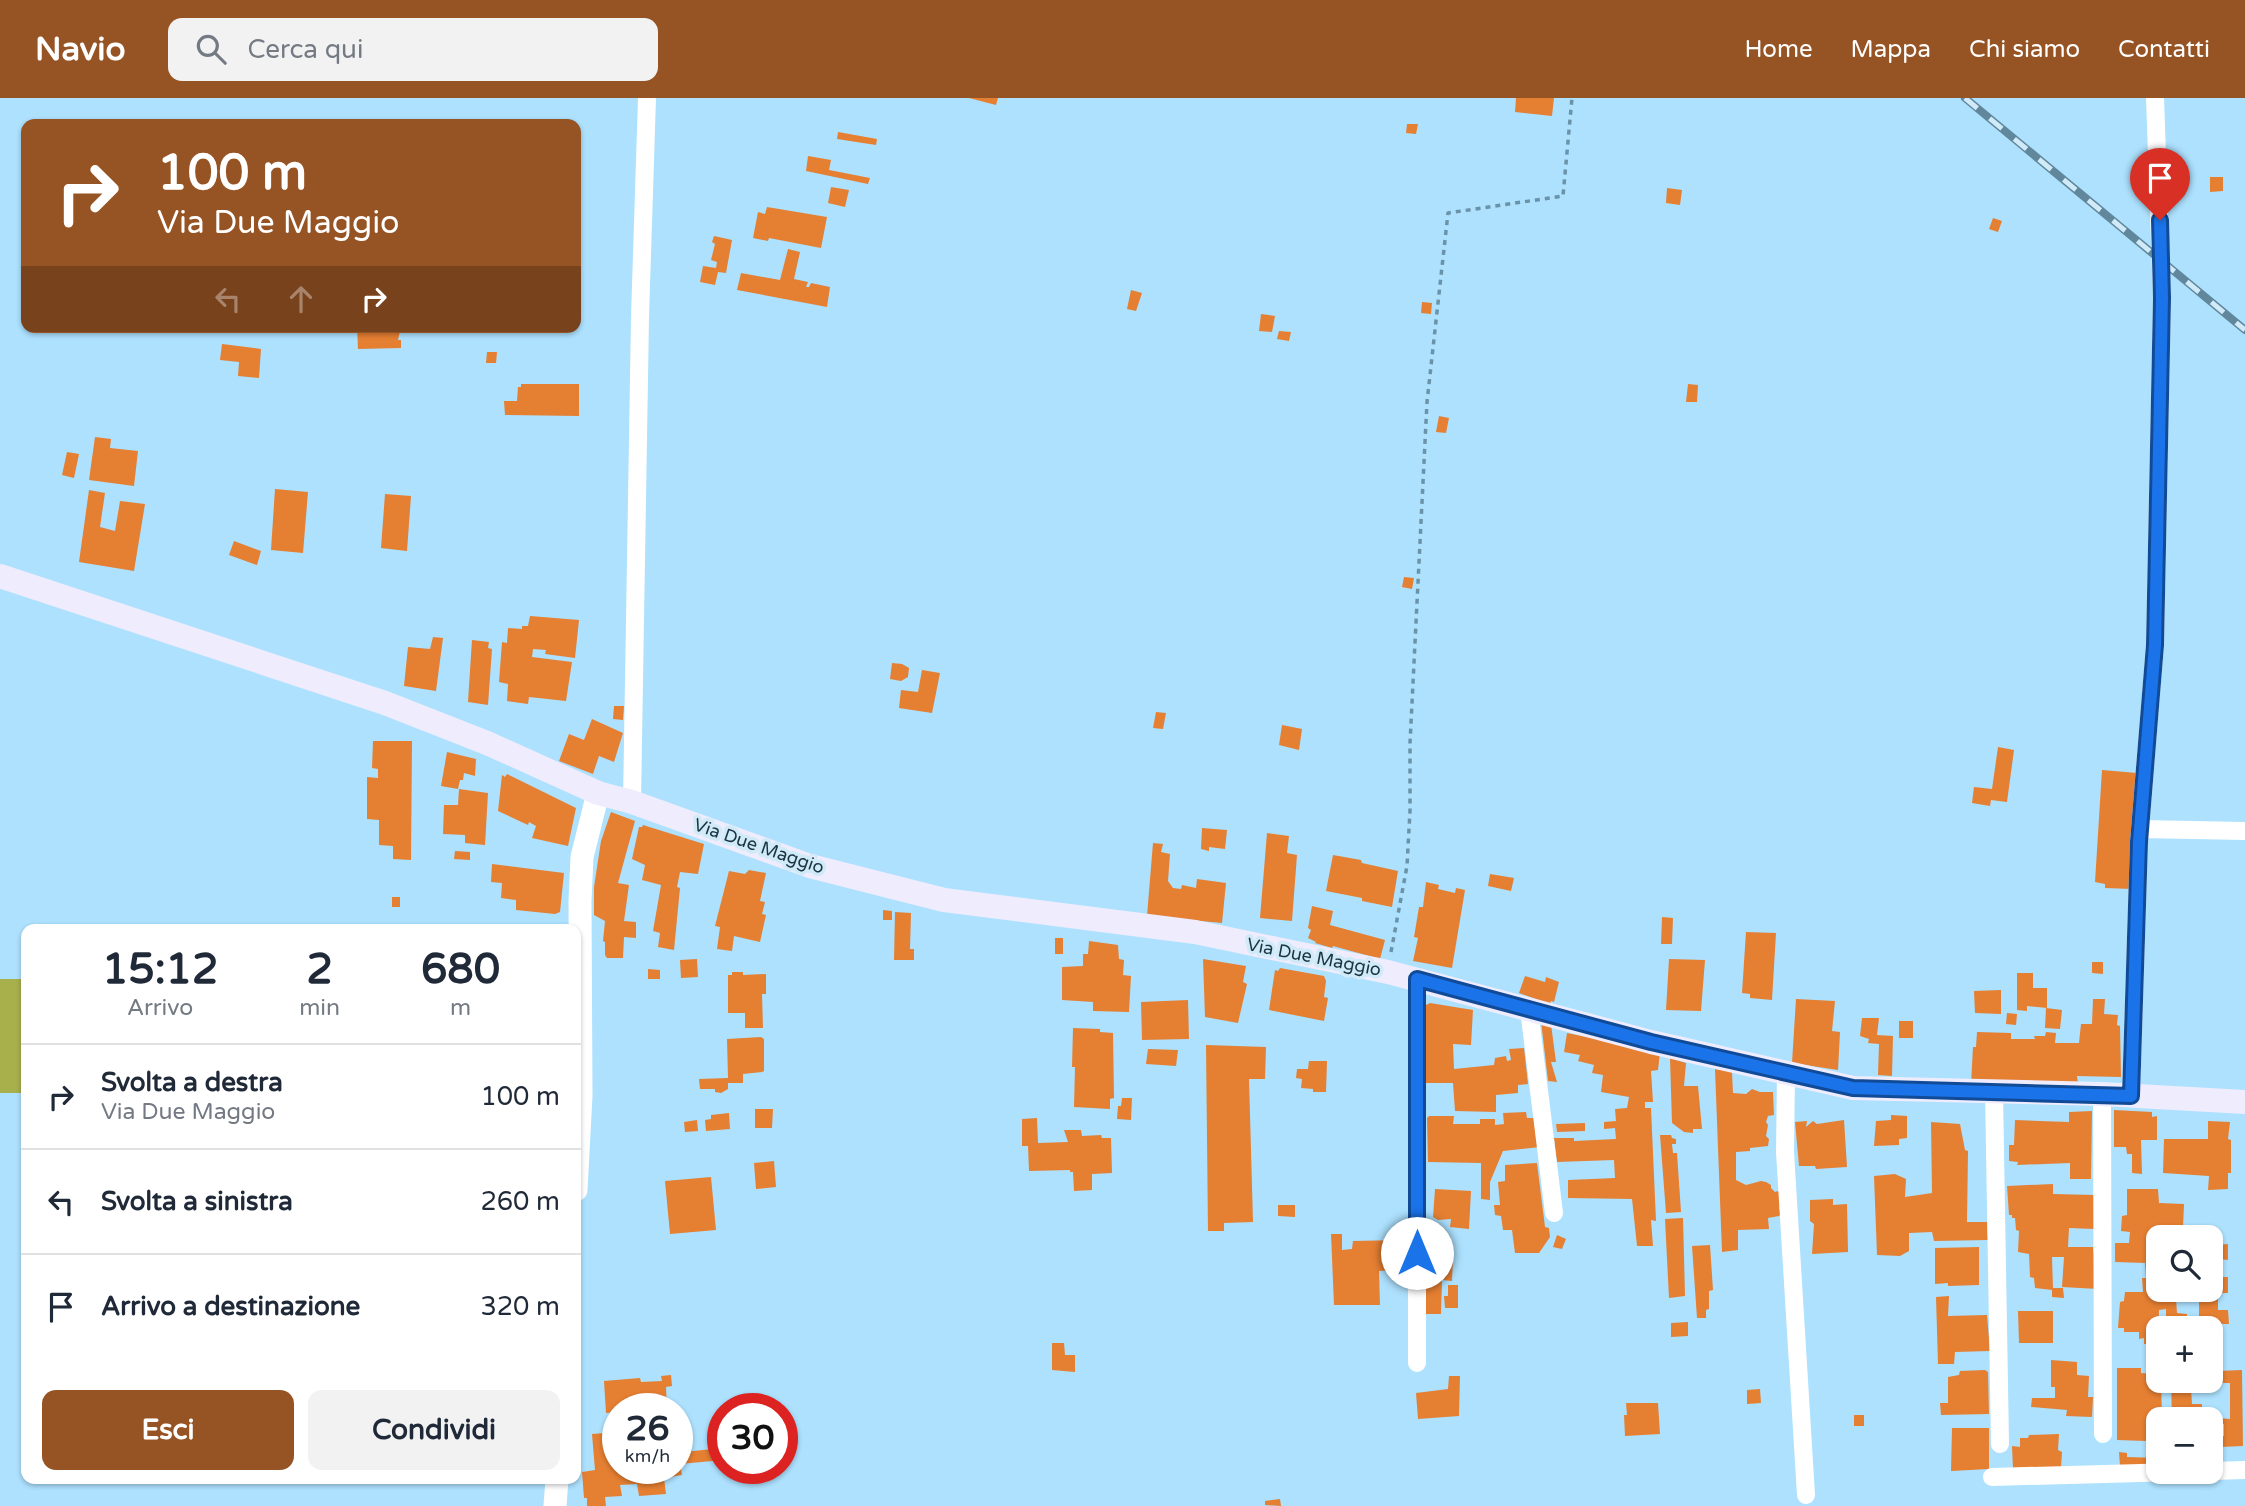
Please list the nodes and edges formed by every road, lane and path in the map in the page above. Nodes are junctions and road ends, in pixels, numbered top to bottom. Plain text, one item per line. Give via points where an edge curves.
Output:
1 (647, 98) edge
2 (1572, 98) edge
3 (2155, 98) edge
4 (0, 576) edge
5 (598, 793) junction
6 (632, 802) junction
7 (2140, 829) junction
8 (2245, 831) edge
9 (580, 924) edge
10 (1388, 972) junction
11 (1417, 979) junction
12 (1529, 1009) junction
13 (1786, 1073) junction
14 (1994, 1091) junction
15 (2102, 1094) junction
16 (2131, 1096) junction
17 (2245, 1102) edge
18 (1555, 1213) dead end
19 (1417, 1363) dead end
20 (2103, 1434) dead end
21 (2000, 1444) dead end
22 (2245, 1470) edge
23 (2223, 1471) edge
24 (2146, 1473) edge
25 (1992, 1476) dead end
26 (557, 1484) edge
27 (1806, 1495) dead end
28 (555, 1506) edge

1 - 6 street
2 - 10 path via 1563,196 1448,213 1427,402 1407,866
3 - 7 street via 2162,298 2155,645
4 - 5 main road, Via Due Maggio via 386,703
5 - 6 main road, Via Due Maggio
5 - 9 street via 582,857
6 - 10 main road, Via Due Maggio via 810,866 944,900 1195,932
7 - 8 street
7 - 16 street
10 - 11 main road, Via Due Maggio
11 - 12 main road, Via Due Maggio
11 - 19 street
12 - 13 main road, Via Due Maggio
12 - 18 street
13 - 14 main road, Via Due Maggio via 1853,1088
13 - 27 street via 1785,1152
14 - 15 main road, Via Due Maggio
14 - 21 street
15 - 16 main road, Via Due Maggio
15 - 20 street
16 - 17 main road, Via Due Maggio
22 - 23 street
24 - 25 street
26 - 28 street

